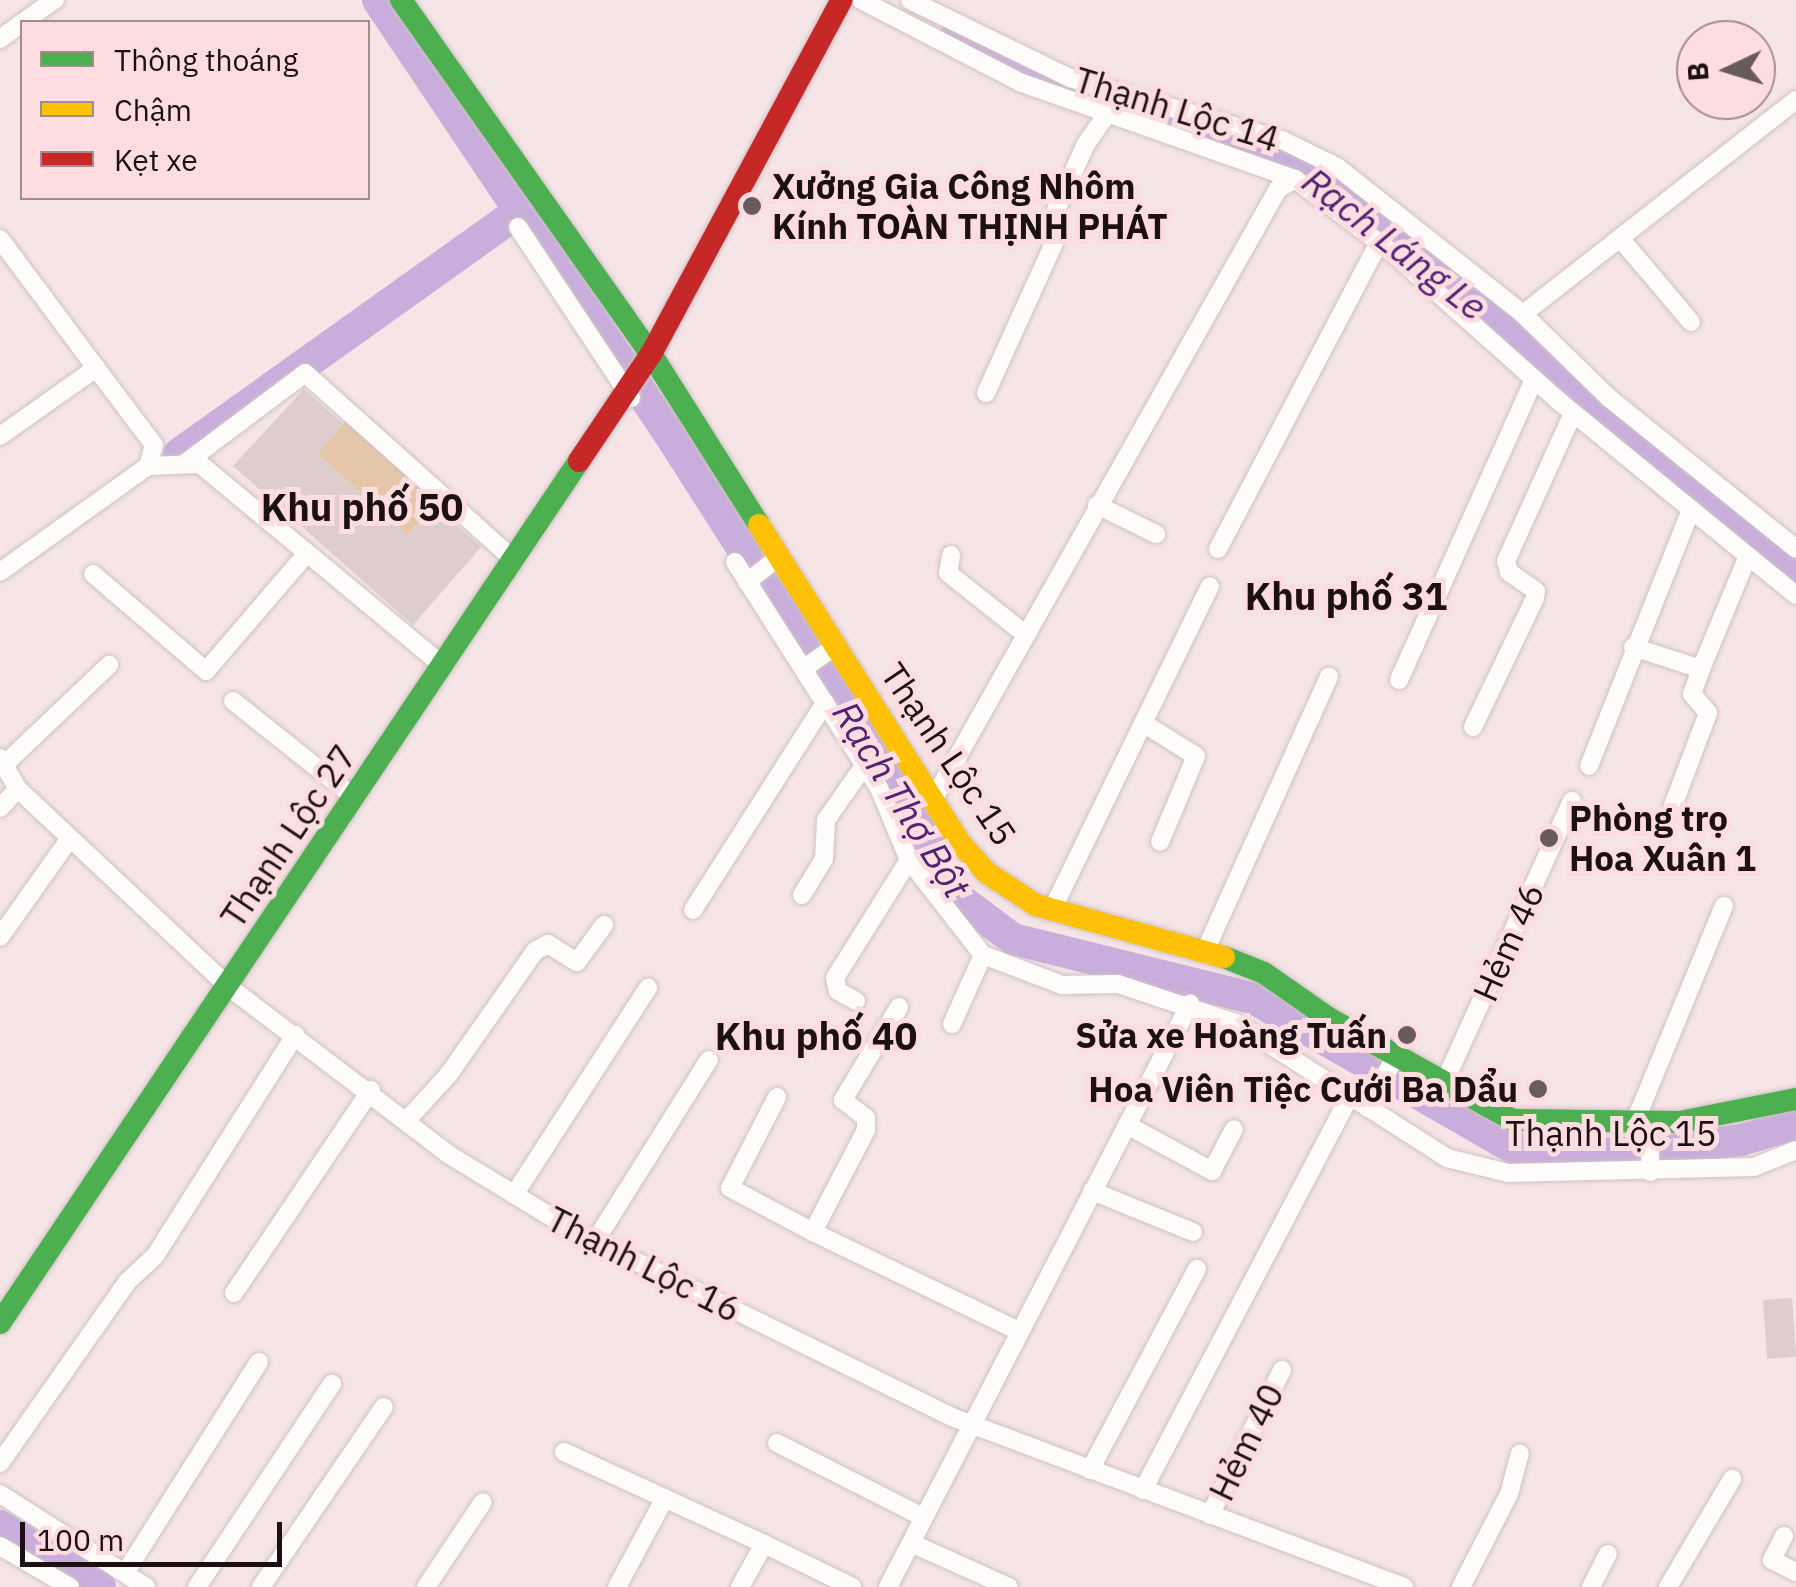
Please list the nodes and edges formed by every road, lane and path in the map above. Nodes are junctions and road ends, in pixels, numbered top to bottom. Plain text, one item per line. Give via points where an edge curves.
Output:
1 (55, 0) edge
2 (401, 0) edge
3 (842, 0) edge
4 (861, 0) edge
5 (910, 0) edge
6 (27, 20) edge
7 (1796, 100) edge
8 (1108, 113) junction
9 (1295, 179) junction
10 (518, 227) dead end
11 (1417, 230) junction
12 (0, 238) edge
13 (1620, 238) junction
14 (1378, 242) junction
15 (1395, 255) junction
16 (1523, 314) junction
17 (1691, 322) dead end
18 (647, 360) junction
19 (96, 368) junction
20 (1534, 379) junction
21 (628, 391) junction
22 (986, 393) dead end
23 (1573, 413) junction
24 (0, 436) edge
25 (184, 464) junction
26 (148, 466) junction
27 (1097, 505) junction
28 (1691, 510) junction
29 (1156, 534) dead end
30 (1218, 549) dead end
31 (1796, 550) edge
32 (307, 553) junction
33 (951, 555) dead end
34 (778, 558) junction
35 (1746, 558) junction
36 (513, 559) junction
37 (735, 562) dead end
38 (0, 572) edge
39 (93, 574) dead end
40 (747, 582) junction
41 (1210, 586) dead end
42 (1796, 595) edge
43 (1024, 634) junction
44 (1634, 646) junction
45 (835, 647) junction
46 (109, 665) dead end
47 (442, 665) junction
48 (1701, 669) junction
49 (803, 670) junction
50 (1329, 676) dead end
51 (1398, 680) dead end
52 (233, 702) dead end
53 (824, 703) junction
54 (1143, 723) junction
55 (1473, 727) dead end
56 (2, 761) edge
57 (864, 766) junction
58 (1589, 766) dead end
59 (18, 788) junction
60 (355, 798) junction
61 (933, 800) junction
62 (1572, 801) dead end
63 (0, 808) edge
64 (1672, 810) dead end
65 (70, 838) junction
66 (1160, 842) dead end
67 (909, 860) junction
68 (802, 895) dead end
69 (1724, 906) dead end
70 (694, 910) dead end
71 (1052, 910) junction
72 (604, 925) dead end
73 (0, 936) edge
74 (1206, 950) junction
75 (983, 955) junction
76 (229, 987) junction
77 (648, 988) dead end
78 (856, 1001) dead end
79 (1190, 1004) junction
80 (899, 1007) dead end
81 (952, 1024) dead end
82 (295, 1035) junction
83 (1396, 1057) junction
84 (710, 1060) dead end
85 (1444, 1083) junction
86 (371, 1090) junction
87 (1350, 1096) junction
88 (777, 1097) dead end
89 (1796, 1099) edge
90 (1368, 1108) junction
91 (407, 1120) junction
92 (1641, 1123) junction
93 (1126, 1125) junction
94 (1234, 1129) dead end
95 (1796, 1150) edge
96 (1651, 1172) junction
97 (1092, 1190) junction
98 (514, 1195) junction
99 (812, 1232) junction
100 (1193, 1232) dead end
101 (594, 1243) junction
102 (1197, 1270) dead end
103 (234, 1292) dead end
104 (0, 1323) edge
105 (1018, 1330) junction
106 (259, 1362) dead end
107 (1282, 1370) dead end
108 (332, 1384) dead end
109 (384, 1407) dead end
110 (968, 1423) junction
111 (777, 1443) dead end
112 (564, 1452) dead end
113 (1520, 1453) dead end
114 (0, 1463) edge
115 (1090, 1470) junction
116 (1732, 1479) dead end
117 (1143, 1490) junction
118 (0, 1494) edge
119 (664, 1498) junction
120 (483, 1502) dead end
121 (1210, 1515) junction
122 (922, 1517) junction
123 (1784, 1536) dead end
124 (911, 1543) junction
125 (764, 1544) junction
126 (0, 1546) edge
127 (1608, 1554) dead end
128 (1796, 1572) edge
129 (125, 1574) junction
130 (1400, 1586) edge
131 (70, 1587) edge
132 (146, 1587) edge
133 (197, 1587) edge
134 (261, 1587) edge
135 (426, 1587) edge
136 (618, 1587) edge
137 (740, 1587) edge
138 (852, 1587) edge
139 (888, 1587) edge
140 (1009, 1587) edge
141 (1462, 1587) edge
142 (1591, 1587) edge
143 (1668, 1587) edge

1 - 6 street
2 - 18 street, Thạnh Lộc 15
3 - 18 street, Thạnh Lộc 27
4 - 8 street, Thạnh Lộc 14 via 1022,83
5 - 11 street, Thạnh Lộc 14 via 1070,78 1282,140 1337,167
7 - 13 street
8 - 9 street, Thạnh Lộc 14
8 - 22 street via 1051,221 1056,239
9 - 14 street, Thạnh Lộc 14
9 - 27 street, Thạnh Lộc 14 via 1278,190
10 - 21 street
11 - 15 street
11 - 16 street, Thạnh Lộc 14
12 - 19 street
13 - 16 street
13 - 17 street
14 - 15 street, Thạnh Lộc 14
14 - 30 street
15 - 20 street, Thạnh Lộc 14
16 - 31 street, Thạnh Lộc 14 via 1609,398
18 - 21 street, Thạnh Lộc 27
18 - 34 street, Thạnh Lộc 15
19 - 24 street
19 - 26 street via 154,446
20 - 23 street, Thạnh Lộc 14
20 - 51 street
21 - 36 street, Thạnh Lộc 27
23 - 28 street, Thạnh Lộc 14
23 - 55 street via 1506,560 1509,572 1536,591 1535,598
25 - 26 street
25 - 32 street via 200,464
25 - 36 street via 304,372
26 - 38 street
27 - 29 street
27 - 43 street, Thạnh Lộc 14
28 - 35 street, Thạnh Lộc 14
28 - 44 street
32 - 39 street via 206,670
32 - 47 street
33 - 43 street via 948,573
34 - 40 street
34 - 45 street, Thạnh Lộc 15
35 - 42 street, Thạnh Lộc 14
35 - 48 street
36 - 47 street, Thạnh Lộc 27
37 - 40 street
40 - 49 street
41 - 54 street
43 - 61 street, Thạnh Lộc 14
44 - 48 street
44 - 58 street
45 - 49 street
45 - 61 street, Thạnh Lộc 15
46 - 56 street
47 - 60 street, Thạnh Lộc 27
48 - 64 street via 1692,694 1708,712
49 - 53 street
50 - 74 street
52 - 60 street
53 - 57 street
53 - 70 street
54 - 66 street via 1196,756
54 - 71 street
56 - 59 street, Thạnh Lộc 16
57 - 67 street
57 - 68 street via 826,820 824,859
59 - 63 street
59 - 65 street, Thạnh Lộc 16
60 - 76 street, Thạnh Lộc 27
61 - 71 street, Thạnh Lộc 15 via 987,873
62 - 85 street, Hẻm 46
65 - 73 street
65 - 76 street, Thạnh Lộc 16
67 - 75 street
67 - 78 street via 835,978 838,990
69 - 92 street
71 - 74 street, Thạnh Lộc 15
72 - 91 street via 576,962 548,944 535,951 449,1074
74 - 83 street, Thạnh Lộc 15 via 1264,973
75 - 79 street, Thạnh Lộc 15 via 1062,985 1118,984
75 - 81 street
76 - 82 street, Thạnh Lộc 16
76 - 104 street, Thạnh Lộc 27
77 - 98 street
79 - 87 street, Thạnh Lộc 15 via 1236,1023
79 - 93 street
80 - 99 street via 843,1100 866,1118 866,1130
82 - 86 street, Thạnh Lộc 16
82 - 114 street via 162,1246 127,1282
83 - 85 street, Thạnh Lộc 15
83 - 90 street
84 - 101 street
85 - 92 street, Thạnh Lộc 15 via 1513,1120
86 - 91 street, Thạnh Lộc 16
86 - 103 street
87 - 90 street, Thạnh Lộc 15
87 - 117 street
88 - 99 street via 730,1188
89 - 92 street, Thạnh Lộc 15
90 - 96 street, Thạnh Lộc 15 via 1447,1158 1508,1173
91 - 98 street, Thạnh Lộc 16
92 - 96 street
93 - 94 street via 1212,1171
93 - 97 street
95 - 96 street, Thạnh Lộc 15 via 1754,1167
97 - 100 street
97 - 105 street
98 - 101 street, Thạnh Lộc 16
99 - 105 street
101 - 110 street, Thạnh Lộc 16
102 - 115 street
105 - 110 street
106 - 129 street
107 - 121 street, Hẻm 40
108 - 133 street
109 - 134 street
110 - 115 street, Thạnh Lộc 16
110 - 122 street
111 - 122 street
112 - 119 street
113 - 141 street via 1509,1494
115 - 117 street, Thạnh Lộc 16
116 - 143 street
117 - 121 street, Thạnh Lộc 16
118 - 129 street
119 - 125 street
119 - 136 street
120 - 135 street
121 - 130 street, Thạnh Lộc 16
122 - 124 street
123 - 128 street via 1772,1560
124 - 139 street
124 - 140 street
125 - 137 street
125 - 138 street
126 - 131 street
127 - 142 street
129 - 132 street

